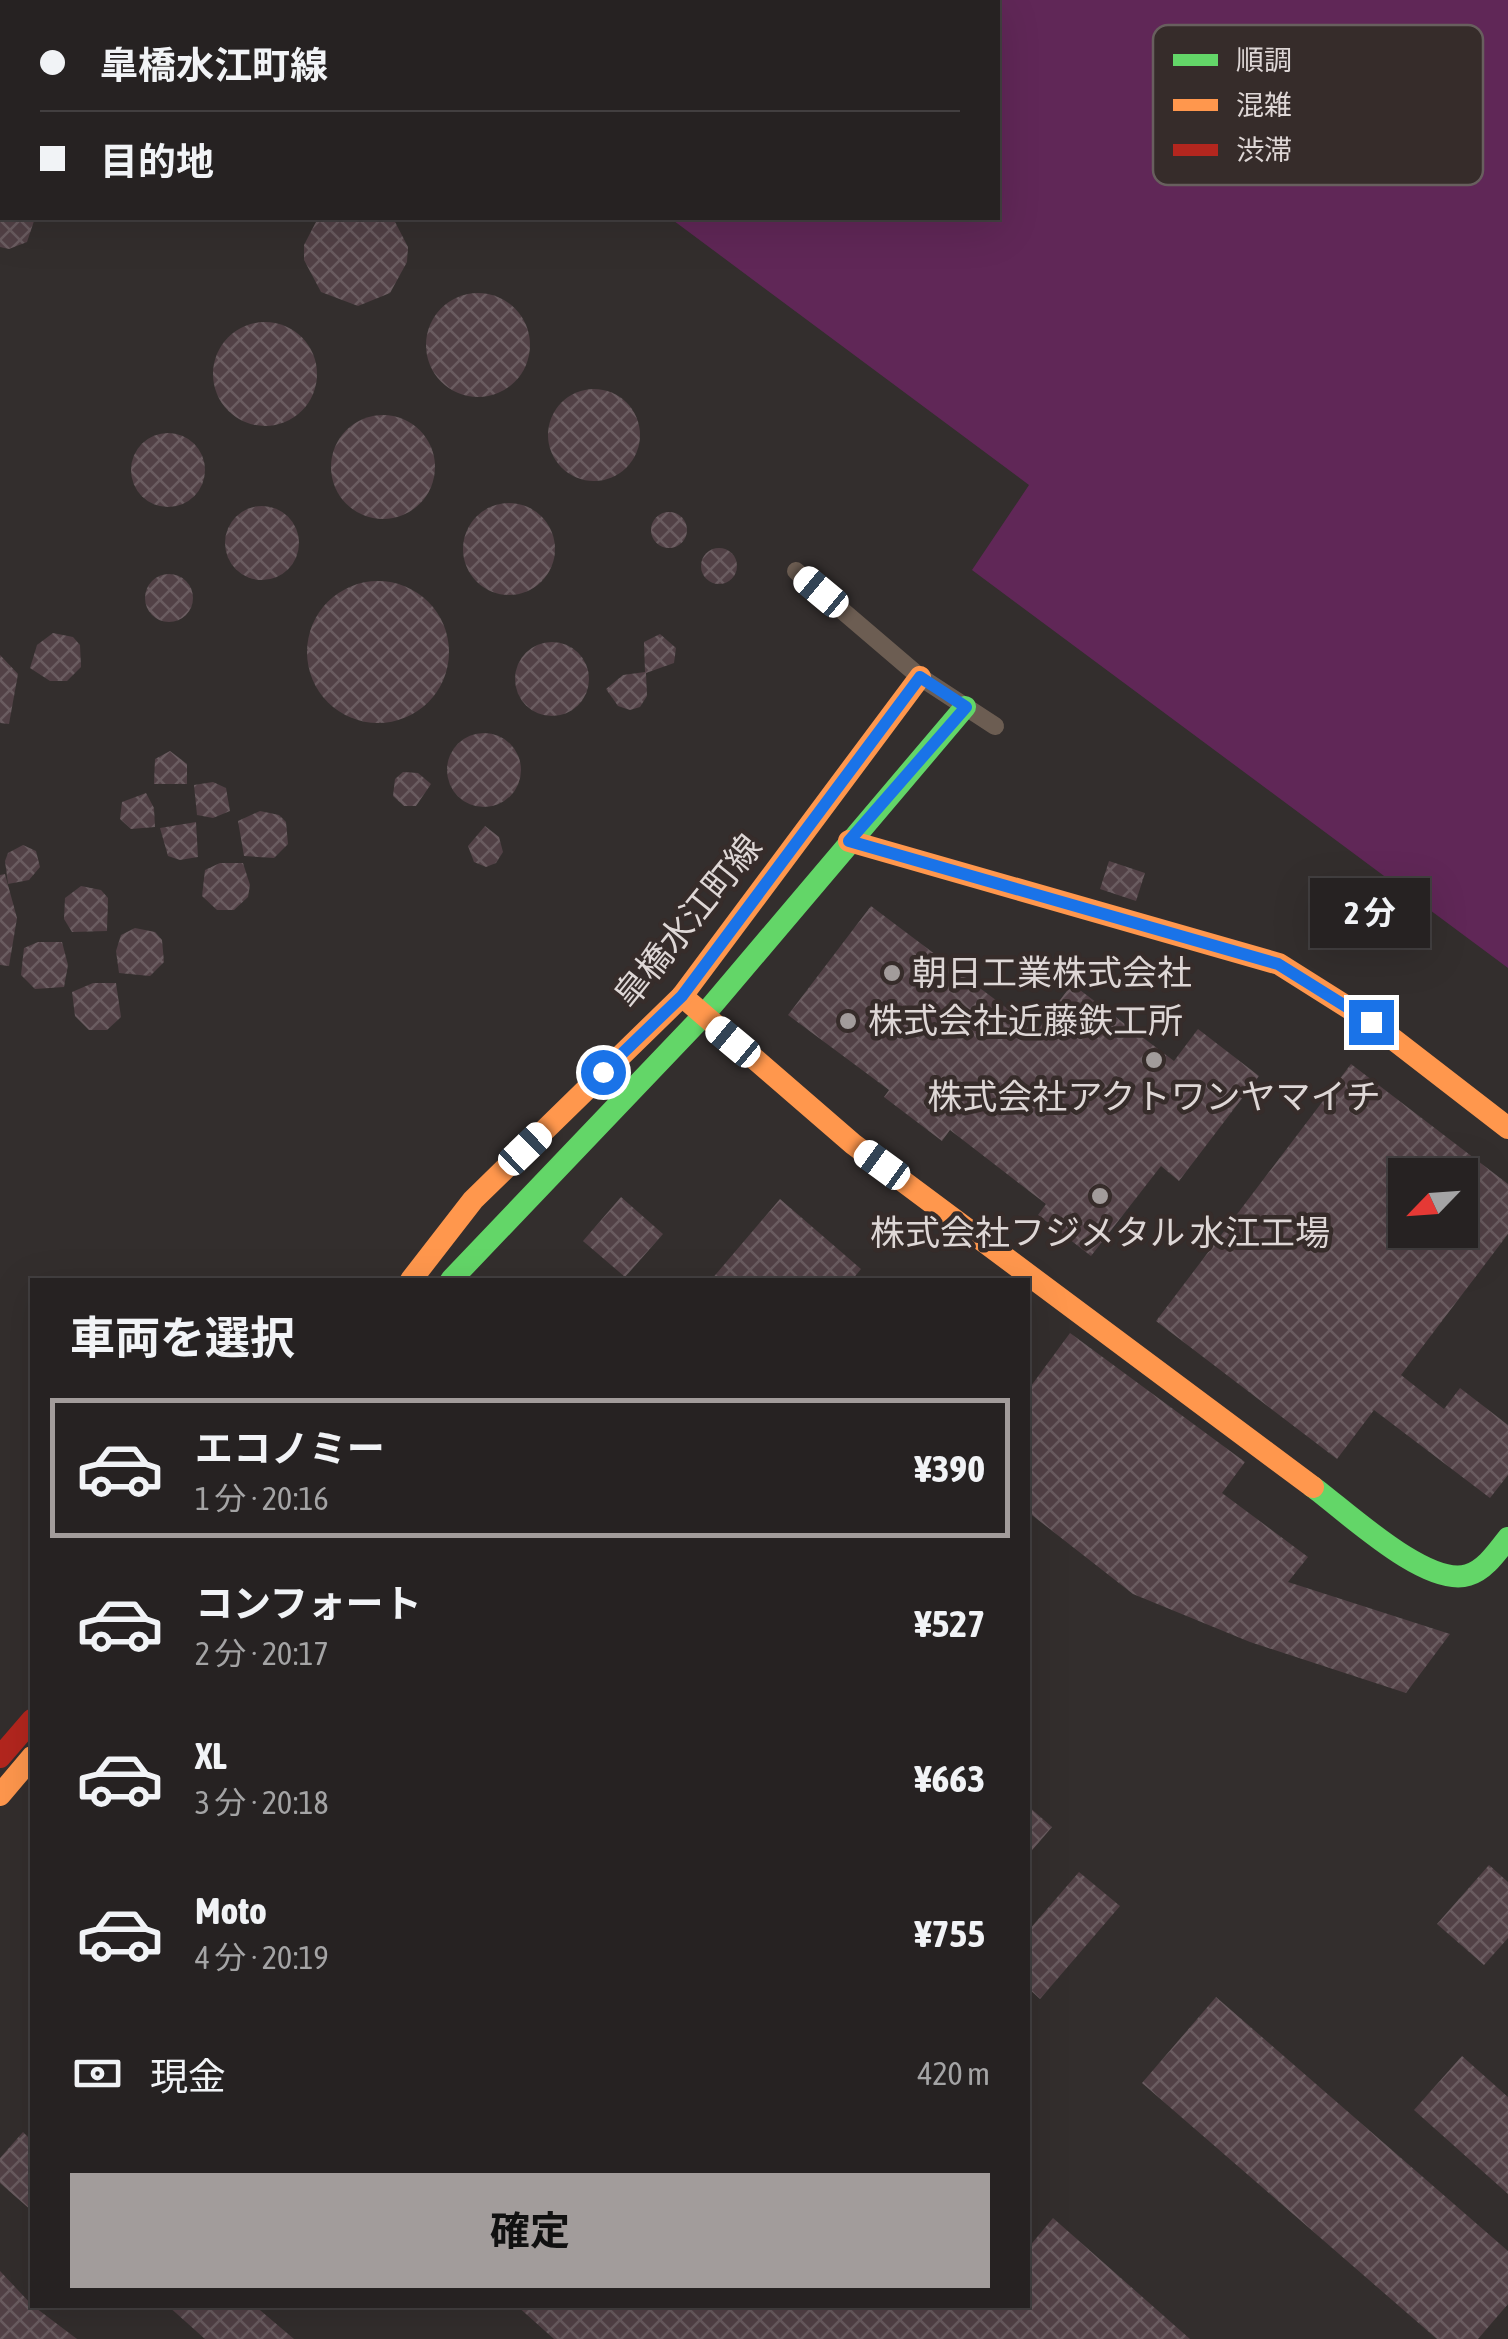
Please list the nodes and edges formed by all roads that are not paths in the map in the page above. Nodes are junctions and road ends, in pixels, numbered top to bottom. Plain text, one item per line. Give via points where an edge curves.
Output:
1 (796, 572) dead end
2 (920, 677) junction
3 (966, 707) junction
4 (995, 726) dead end
5 (849, 841) junction
6 (682, 996) junction
7 (703, 1016) junction
8 (1508, 1128) edge
9 (413, 1278) edge
10 (453, 1278) edge
11 (1508, 1538) edge
12 (30, 1722) edge
13 (0, 1757) edge
14 (30, 1760) edge
15 (0, 1795) edge

1 - 2 street
2 - 3 street
2 - 6 street, 皐橋水江町線
3 - 4 street
3 - 5 street, 皐橋水江町線
5 - 7 street, 皐橋水江町線
5 - 8 street via 1278,964 1371,1022
6 - 7 street
6 - 9 street, 皐橋水江町線 via 473,1200
7 - 10 street, 皐橋水江町線
7 - 11 street via 854,1144 1432,1574 1457,1580 1485,1568
12 - 13 street
14 - 15 street

